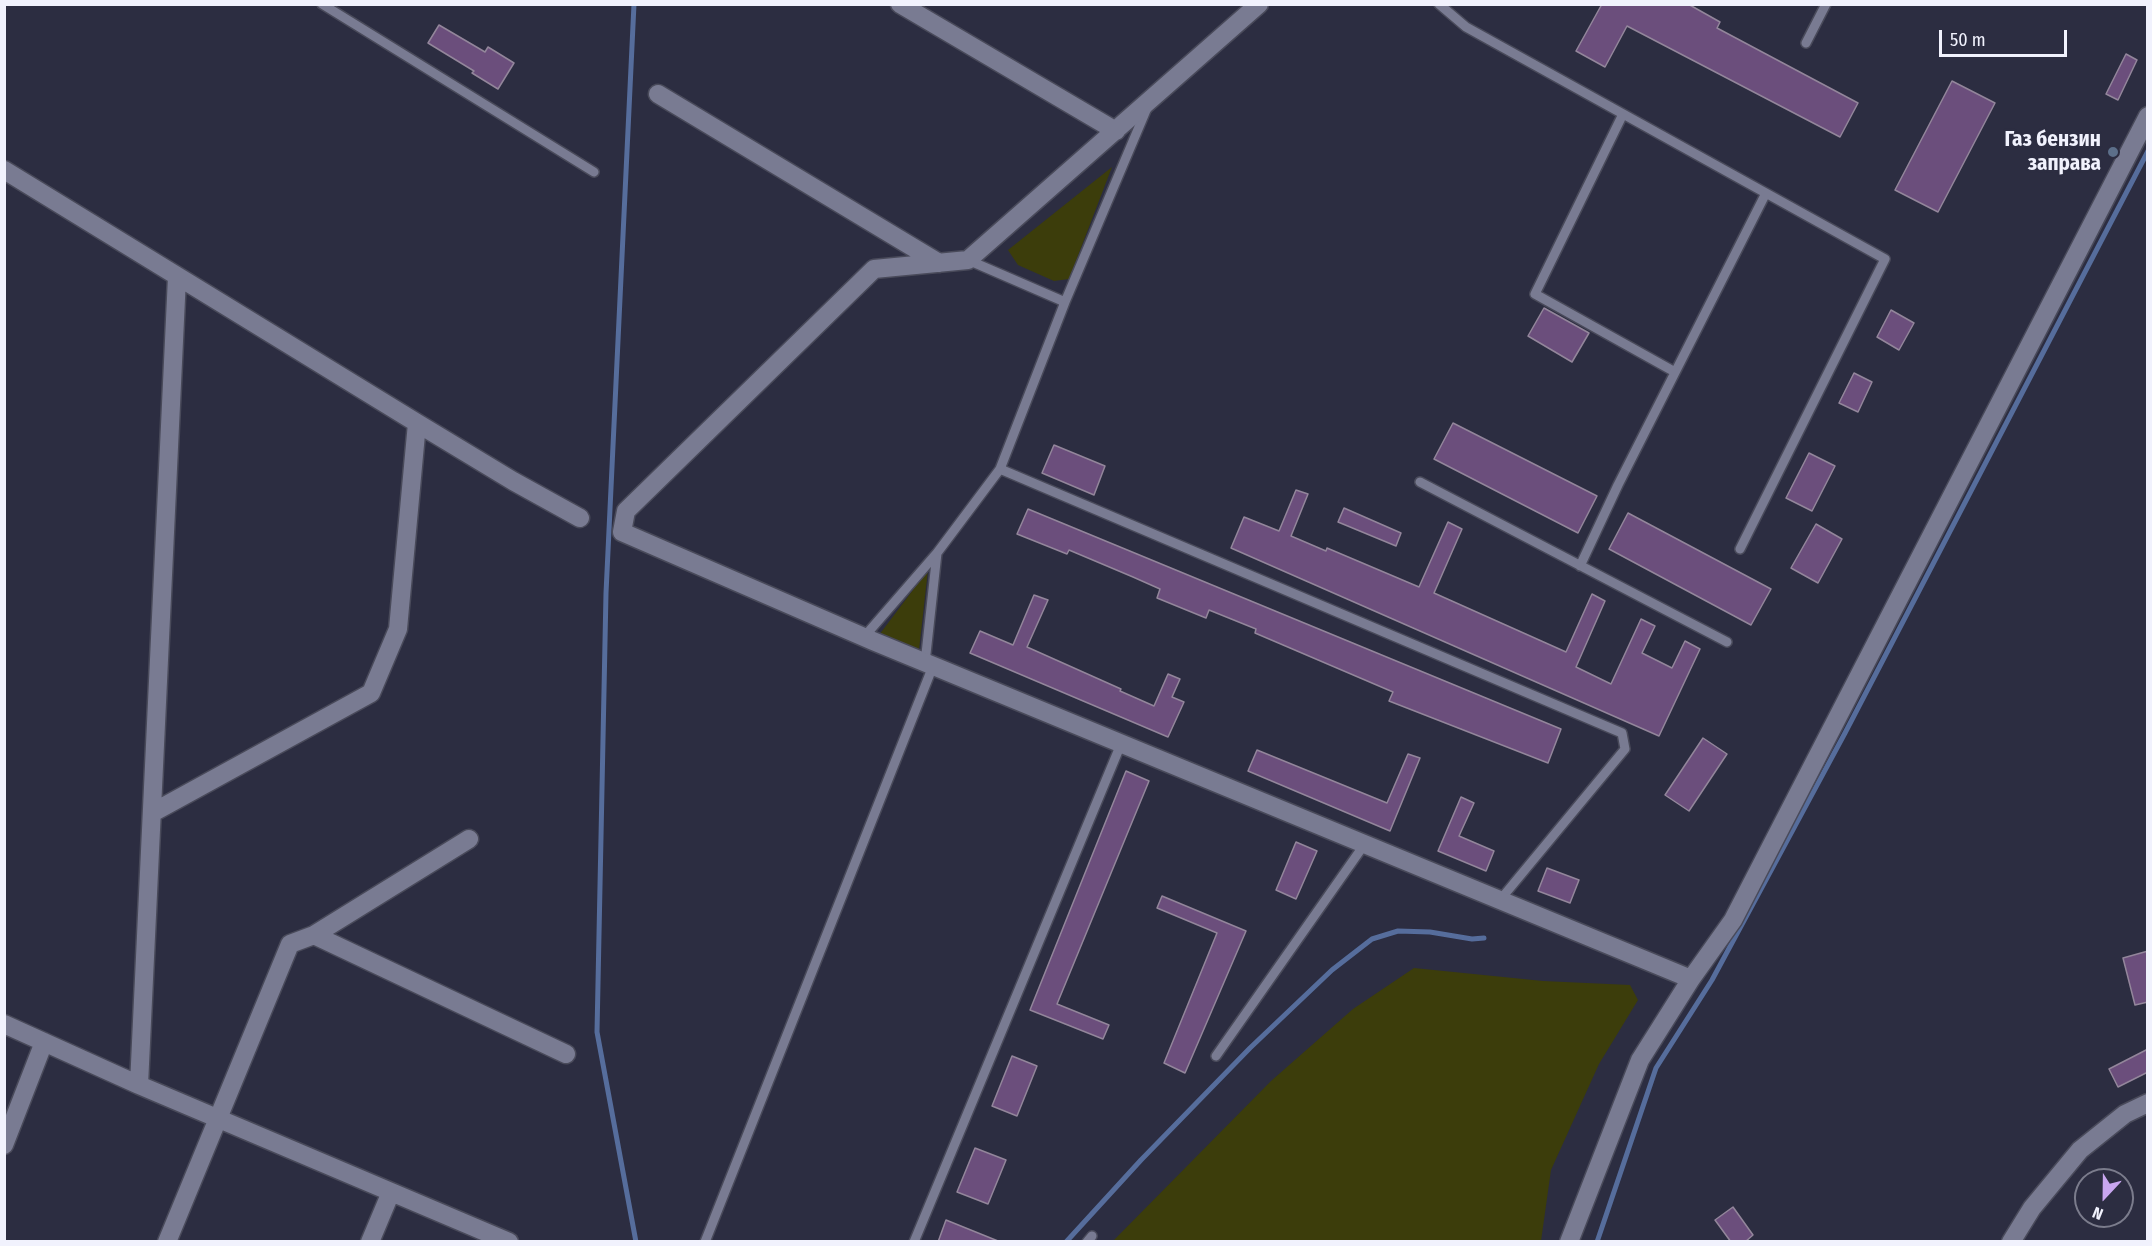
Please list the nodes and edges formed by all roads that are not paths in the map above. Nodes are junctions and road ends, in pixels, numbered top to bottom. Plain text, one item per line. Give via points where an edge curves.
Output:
1 (322, 4) edge
2 (900, 4) edge
3 (1259, 4) edge
4 (1439, 4) edge
5 (1826, 4) edge
6 (1806, 43) dead end
7 (658, 94) dead end
8 (1150, 101) junction
9 (1623, 114) junction
10 (2148, 116) edge
11 (1116, 131) junction
12 (4, 170) edge
13 (594, 172) dead end
14 (1766, 193) junction
15 (968, 260) junction
16 (939, 263) junction
17 (177, 277) junction
18 (1065, 302) junction
19 (1675, 372) junction
20 (417, 423) junction
21 (1000, 469) junction
22 (1420, 482) dead end
23 (580, 518) dead end
24 (1740, 549) dead end
25 (938, 553) junction
26 (1580, 566) junction
27 (864, 638) junction
28 (1727, 642) dead end
29 (929, 665) junction
30 (1121, 744) junction
31 (152, 813) junction
32 (469, 839) dead end
33 (1364, 844) junction
34 (1500, 900) junction
35 (314, 935) junction
36 (1690, 979) junction
37 (4, 1024) edge
38 (44, 1042) junction
39 (566, 1054) dead end
40 (1216, 1056) dead end
41 (139, 1085) junction
42 (2148, 1103) edge
43 (218, 1119) junction
44 (4, 1145) edge
45 (391, 1192) junction
46 (1572, 1240) edge
47 (167, 1242) edge
48 (370, 1242) edge
49 (509, 1242) edge
50 (705, 1242) edge
51 (914, 1242) edge
52 (2012, 1242) edge

1 - 13 lane
2 - 11 street
3 - 8 street
4 - 9 lane via 1466,27
5 - 6 lane
7 - 16 street
8 - 11 street
8 - 18 lane
9 - 14 lane
9 - 19 lane via 1535,294
10 - 36 street via 1733,920
11 - 15 street
12 - 17 street
14 - 19 lane
14 - 24 lane via 1885,259
15 - 16 street
15 - 18 lane
16 - 27 street via 874,269 626,511 622,532
17 - 20 street
17 - 31 street
18 - 21 lane
19 - 26 lane
20 - 23 street
20 - 31 street via 398,629 371,693
21 - 25 lane
21 - 34 lane via 1622,733 1625,749
22 - 26 lane
25 - 27 lane
25 - 29 lane
26 - 28 lane
27 - 29 street
29 - 30 street
29 - 50 lane
30 - 33 street
30 - 51 lane
31 - 41 street
32 - 35 street
33 - 34 street
33 - 40 lane
34 - 36 street
35 - 39 street
35 - 43 street via 290,944
36 - 46 street via 1640,1060
37 - 38 street
38 - 41 street
38 - 44 street
41 - 43 street
42 - 52 street via 2125,1114 2080,1150 2032,1208
43 - 45 street
43 - 47 street
45 - 48 street
45 - 49 street

